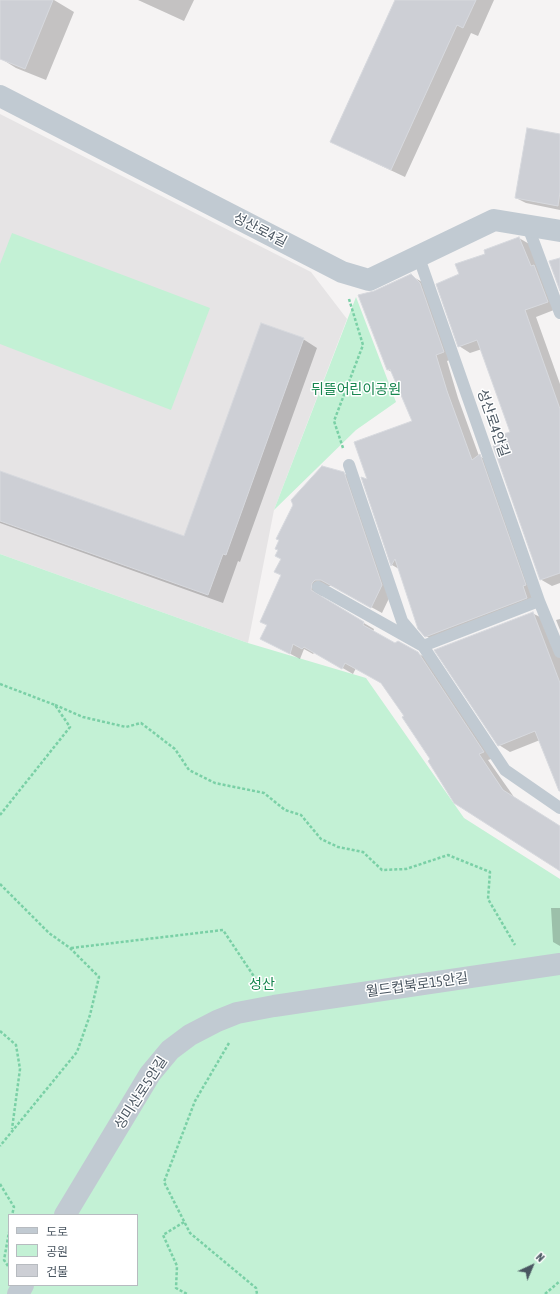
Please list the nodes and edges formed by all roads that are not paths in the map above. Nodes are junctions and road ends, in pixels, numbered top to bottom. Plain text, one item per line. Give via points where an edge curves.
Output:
1 (0, 96) edge
2 (527, 224) junction
3 (560, 231) edge
4 (418, 256) junction
5 (560, 313) edge
6 (349, 465) road end
7 (318, 587) dead end
8 (539, 601) junction
9 (423, 646) junction
10 (560, 652) edge
11 (560, 808) edge
12 (560, 964) edge
13 (274, 1006) joint
14 (66, 1214) edge

1 - 4 street, 성산로4길 via 342,272 369,280
2 - 3 street, 성산로4길
2 - 4 street, 성산로4길 via 494,220
2 - 5 lane
4 - 8 lane, 성산로4안길
6 - 9 lane via 402,621
7 - 9 lane
8 - 9 lane
8 - 10 lane, 성산로4안길
9 - 11 lane via 505,770
12 - 13 street, 월드컵북로15안길
13 - 14 street, 성미산로5안길 via 237,1013 190,1035 170,1050 150,1074

